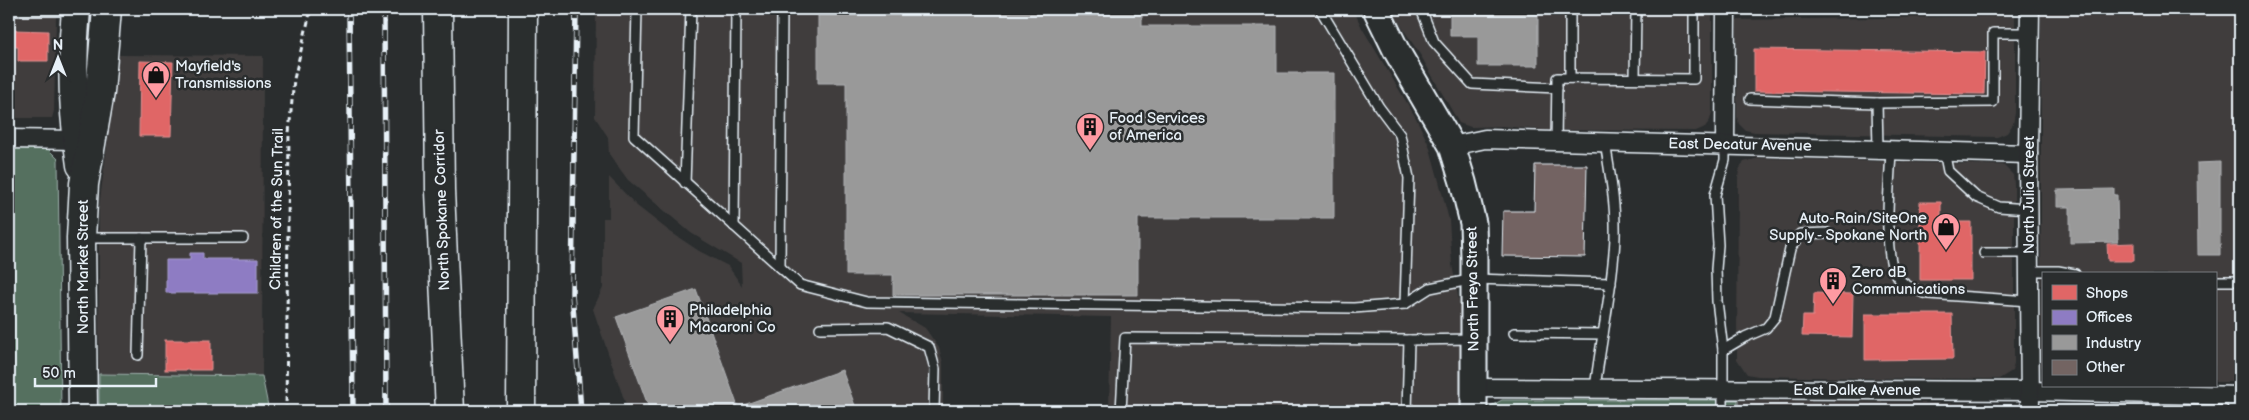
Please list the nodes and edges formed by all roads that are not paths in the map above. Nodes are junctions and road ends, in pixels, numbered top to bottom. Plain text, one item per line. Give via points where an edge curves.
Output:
1 (107, 9) edge
2 (438, 9) edge
3 (523, 9) edge
4 (638, 9) edge
5 (691, 9) edge
6 (736, 9) edge
7 (782, 9) edge
8 (1320, 9) edge
9 (1376, 9) edge
10 (1421, 9) edge
11 (1570, 9) edge
12 (1636, 9) edge
13 (1694, 9) edge
14 (1726, 9) edge
15 (2030, 9) edge
16 (75, 10) edge
17 (9, 11) edge
18 (2030, 33) junction
19 (1570, 78) junction
20 (1635, 78) junction
21 (1557, 88) junction
22 (1750, 98) dead end
23 (1877, 103) junction
24 (9, 140) edge
25 (77, 140) junction
26 (1556, 141) junction
27 (1605, 142) junction
28 (1725, 145) junction
29 (1452, 146) junction
30 (1884, 150) junction
31 (1944, 151) junction
32 (2028, 154) junction
33 (685, 183) junction
34 (84, 184) junction
35 (2028, 209) junction
36 (734, 226) junction
37 (1828, 233) dead end
38 (82, 238) junction
39 (141, 238) junction
40 (243, 238) dead end
41 (1984, 253) dead end
42 (2029, 262) junction
43 (780, 267) junction
44 (2064, 272) edge
45 (1474, 279) junction
46 (2216, 281) edge
47 (2240, 281) edge
48 (1611, 283) junction
49 (2030, 302) junction
50 (1404, 304) junction
51 (820, 328) dead end
52 (1514, 333) dead end
53 (1603, 334) junction
54 (1474, 339) junction
55 (1409, 340) junction
56 (1723, 350) junction
57 (138, 354) dead end
58 (1595, 388) junction
59 (1723, 389) junction
60 (2030, 391) junction
61 (1474, 400) edge
62 (2235, 401) edge
63 (83, 411) edge
64 (450, 411) edge
65 (522, 411) edge
66 (934, 411) edge
67 (1121, 411) edge
68 (1408, 411) edge
69 (1723, 411) edge
70 (2030, 411) edge

1 - 34 main road, North Market Street via 100,92
2 - 64 main road, North Spokane Corridor via 441,200
3 - 65 main road
4 - 33 lane via 634,136
5 - 33 lane
6 - 36 lane
7 - 43 lane
8 - 50 lane via 1400,135 1409,178
9 - 29 street, North Freya Street
10 - 21 lane via 1434,42 1472,84
11 - 19 lane
12 - 20 lane
13 - 20 lane via 1694,79
14 - 28 street
15 - 18 street, North Julia Street
16 - 17 lane
16 - 25 main road, North Market Street via 73,88
18 - 23 lane via 1993,33 1992,102
18 - 32 street, North Julia Street
19 - 20 lane
19 - 21 lane via 1557,78
21 - 26 lane
22 - 23 lane
23 - 30 lane
24 - 25 street
25 - 34 main road, North Market Street
26 - 27 street, East Decatur Avenue
26 - 29 street, East Decatur Avenue via 1485,139
27 - 28 street, East Decatur Avenue
27 - 48 lane via 1614,198
28 - 30 street, East Decatur Avenue
28 - 56 lane via 1725,160 1715,195 1717,302
29 - 45 street, North Freya Street via 1473,223
30 - 31 street, East Decatur Avenue
30 - 49 lane via 1890,254 1894,272 1903,283 1928,294
31 - 32 street, East Decatur Avenue
31 - 35 lane via 1948,171 1976,197 1999,207
32 - 35 street, North Julia Street
33 - 36 lane
34 - 38 main road, North Market Street
35 - 42 street, North Julia Street
36 - 43 lane
37 - 56 lane via 1800,234 1790,249 1775,317 1766,328
38 - 39 lane
38 - 63 main road, North Market Street
39 - 40 lane
39 - 57 lane
41 - 42 lane
42 - 44 lane
42 - 49 street, North Julia Street
43 - 50 lane via 800,285 867,302 1354,308
45 - 48 lane
45 - 50 lane via 1430,288
45 - 54 street, North Freya Street
46 - 47 lane
48 - 53 lane
49 - 60 street, North Julia Street
51 - 66 lane via 888,327 929,347 935,369
52 - 53 lane
53 - 58 lane
54 - 55 lane
54 - 61 street, North Freya Street
55 - 67 lane via 1125,338
55 - 68 lane
56 - 59 lane
58 - 59 street, East Dalke Avenue
58 - 61 street, East Dalke Avenue
59 - 60 street, East Dalke Avenue
59 - 69 lane
60 - 62 street, East Dalke Avenue
60 - 70 street, North Julia Street

